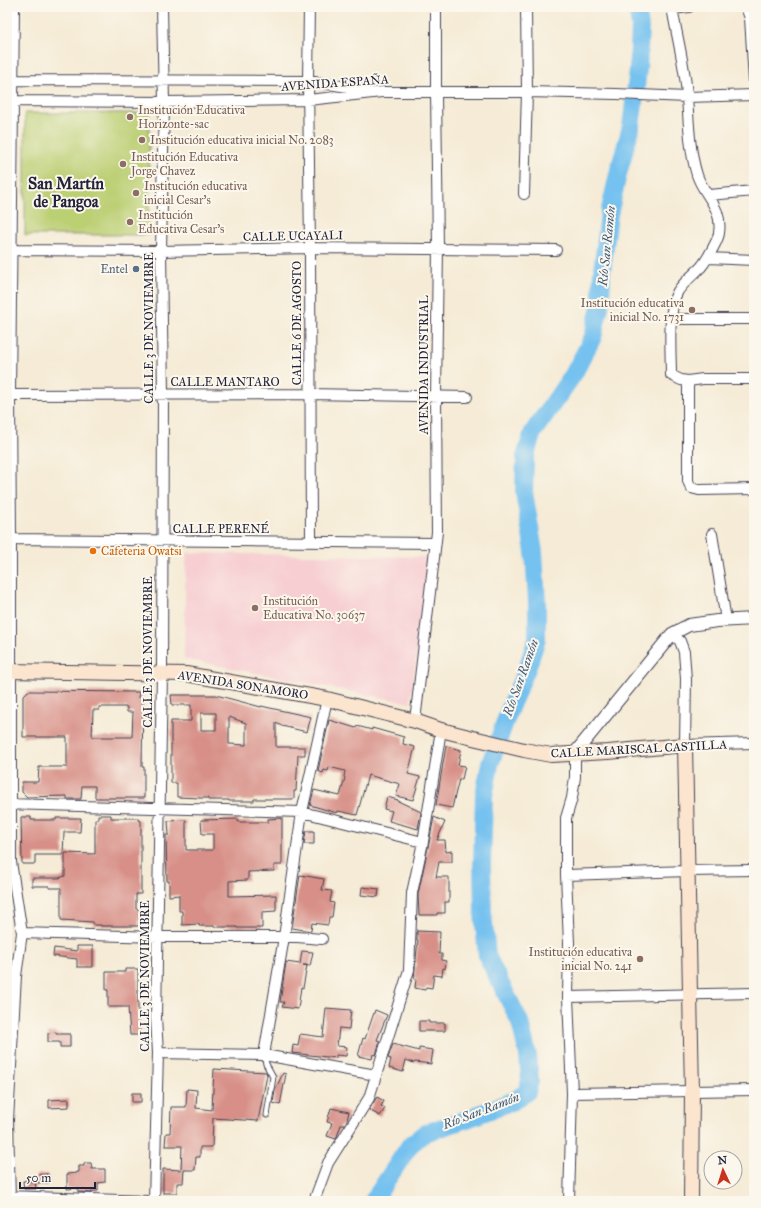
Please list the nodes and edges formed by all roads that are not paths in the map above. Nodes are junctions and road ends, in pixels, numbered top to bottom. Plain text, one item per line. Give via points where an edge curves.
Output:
1 (14, 7) edge
2 (162, 7) edge
3 (309, 7) edge
4 (436, 7) edge
5 (526, 7) edge
6 (689, 7) edge
7 (746, 7) edge
8 (673, 8) edge
9 (10, 80) edge
10 (162, 81) junction
11 (308, 81) junction
12 (754, 81) edge
13 (382, 92) junction
14 (436, 92) junction
15 (527, 92) junction
16 (754, 95) edge
17 (687, 97) junction
18 (308, 100) junction
19 (10, 101) edge
20 (164, 102) junction
21 (754, 191) edge
22 (524, 194) dead end
23 (709, 195) junction
24 (310, 248) junction
25 (438, 248) junction
26 (9, 250) edge
27 (556, 250) dead end
28 (162, 251) junction
29 (708, 258) junction
30 (754, 260) edge
31 (671, 319) junction
32 (754, 319) edge
33 (754, 379) edge
34 (688, 381) junction
35 (310, 394) junction
36 (9, 395) edge
37 (163, 396) junction
38 (436, 397) junction
39 (467, 397) dead end
40 (754, 489) edge
41 (712, 534) dead end
42 (9, 539) edge
43 (162, 542) junction
44 (311, 542) junction
45 (435, 543) junction
46 (754, 619) edge
47 (726, 620) junction
48 (672, 634) junction
49 (9, 670) edge
50 (162, 673) junction
51 (327, 699) junction
52 (415, 721) junction
53 (441, 730) junction
54 (474, 738) joint
55 (754, 743) edge
56 (685, 745) junction
57 (575, 753) junction
58 (9, 804) edge
59 (160, 807) junction
60 (302, 812) junction
61 (422, 842) junction
62 (754, 870) edge
63 (688, 871) junction
64 (566, 875) junction
65 (22, 933) junction
66 (158, 936) junction
67 (284, 937) junction
68 (322, 939) dead end
69 (754, 993) edge
70 (691, 995) junction
71 (568, 997) junction
72 (158, 1053) junction
73 (264, 1056) junction
74 (9, 1057) edge
75 (376, 1075) junction
76 (754, 1090) edge
77 (692, 1091) junction
78 (572, 1093) junction
79 (268, 1116) dead end
80 (9, 1198) edge
81 (148, 1201) edge
82 (154, 1201) edge
83 (314, 1201) edge
84 (569, 1201) edge
85 (691, 1201) edge

1 - 9 street
2 - 10 street, CALLE 3 DE NOVIEMBRE
3 - 11 street, CALLE 6 DE AGOSTO
4 - 14 street, AVENIDA INDUSTRIAL
5 - 15 street
6 - 8 street
7 - 12 street via 750,18
8 - 17 street
9 - 10 street
9 - 19 street
10 - 11 street
10 - 20 street, CALLE 3 DE NOVIEMBRE
11 - 13 street
11 - 18 street, CALLE 6 DE AGOSTO
13 - 14 street, AVENIDA ESPAÑA
13 - 18 street, AVENIDA ESPAÑA
14 - 15 street, AVENIDA ESPAÑA
14 - 25 street, AVENIDA INDUSTRIAL
15 - 17 street, AVENIDA ESPAÑA
15 - 22 street
16 - 17 street, AVENIDA ESPAÑA
17 - 23 street via 688,123 697,175 704,191
18 - 20 street, AVENIDA ESPAÑA
18 - 24 street, CALLE 6 DE AGOSTO
19 - 20 street, AVENIDA ESPAÑA
19 - 26 street
20 - 28 street, CALLE 3 DE NOVIEMBRE
21 - 23 street
23 - 29 street via 720,219 719,234
24 - 25 street, CALLE UCAYALI
24 - 28 street, CALLE UCAYALI
24 - 35 street, CALLE 6 DE AGOSTO
25 - 27 street, CALLE UCAYALI
25 - 38 street, AVENIDA INDUSTRIAL
26 - 28 street, CALLE UCAYALI
26 - 36 street
28 - 37 street, CALLE 3 DE NOVIEMBRE
29 - 30 street
29 - 31 street via 677,292
31 - 32 street
31 - 34 street via 671,375
33 - 34 street
34 - 40 street via 688,481 691,488
35 - 37 street, CALLE MANTARO
35 - 38 street, CALLE MANTARO
35 - 44 street, CALLE 6 DE AGOSTO
36 - 37 street, CALLE MANTARO
36 - 42 street
37 - 43 street, CALLE 3 DE NOVIEMBRE
38 - 39 street, CALLE MANTARO
38 - 45 street, AVENIDA INDUSTRIAL
41 - 47 street
42 - 43 street, CALLE PERENÉ
42 - 49 street
43 - 44 street, CALLE PERENÉ
43 - 50 street, CALLE 3 DE NOVIEMBRE
44 - 45 street, CALLE PERENÉ
45 - 52 street, AVENIDA INDUSTRIAL
46 - 47 street
47 - 48 street via 689,625
48 - 56 street via 680,641 684,652
48 - 57 street
49 - 50 main road, AVENIDA SONAMORO
49 - 58 street
50 - 51 main road, AVENIDA SONAMORO via 186,674
50 - 59 street, CALLE 3 DE NOVIEMBRE
51 - 52 main road, AVENIDA SONAMORO
51 - 60 street
52 - 53 main road, AVENIDA SONAMORO
53 - 54 main road, AVENIDA SONAMORO
53 - 61 street
54 - 57 main road, CALLE MARISCAL CASTILLA via 551,755
55 - 56 street, CALLE MARISCAL CASTILLA
56 - 57 main road, CALLE MARISCAL CASTILLA
56 - 63 main road
57 - 64 street via 575,777 566,818
58 - 59 street
58 - 65 street via 11,862
59 - 60 street
59 - 66 street, CALLE 3 DE NOVIEMBRE
60 - 61 street
60 - 67 street
61 - 75 street via 412,893 409,970
62 - 63 street
63 - 64 street
63 - 70 main road
64 - 71 street
65 - 66 street
65 - 74 street
66 - 67 street
66 - 72 street, CALLE 3 DE NOVIEMBRE
67 - 68 street
67 - 73 street
69 - 70 street
70 - 71 street
70 - 77 main road
71 - 78 street
72 - 73 street
72 - 82 street, CALLE 3 DE NOVIEMBRE
73 - 75 street
73 - 79 lane via 273,1077
74 - 80 street
75 - 83 street via 369,1098 328,1163
76 - 77 street
77 - 78 street
77 - 85 main road
78 - 84 street
80 - 81 street

